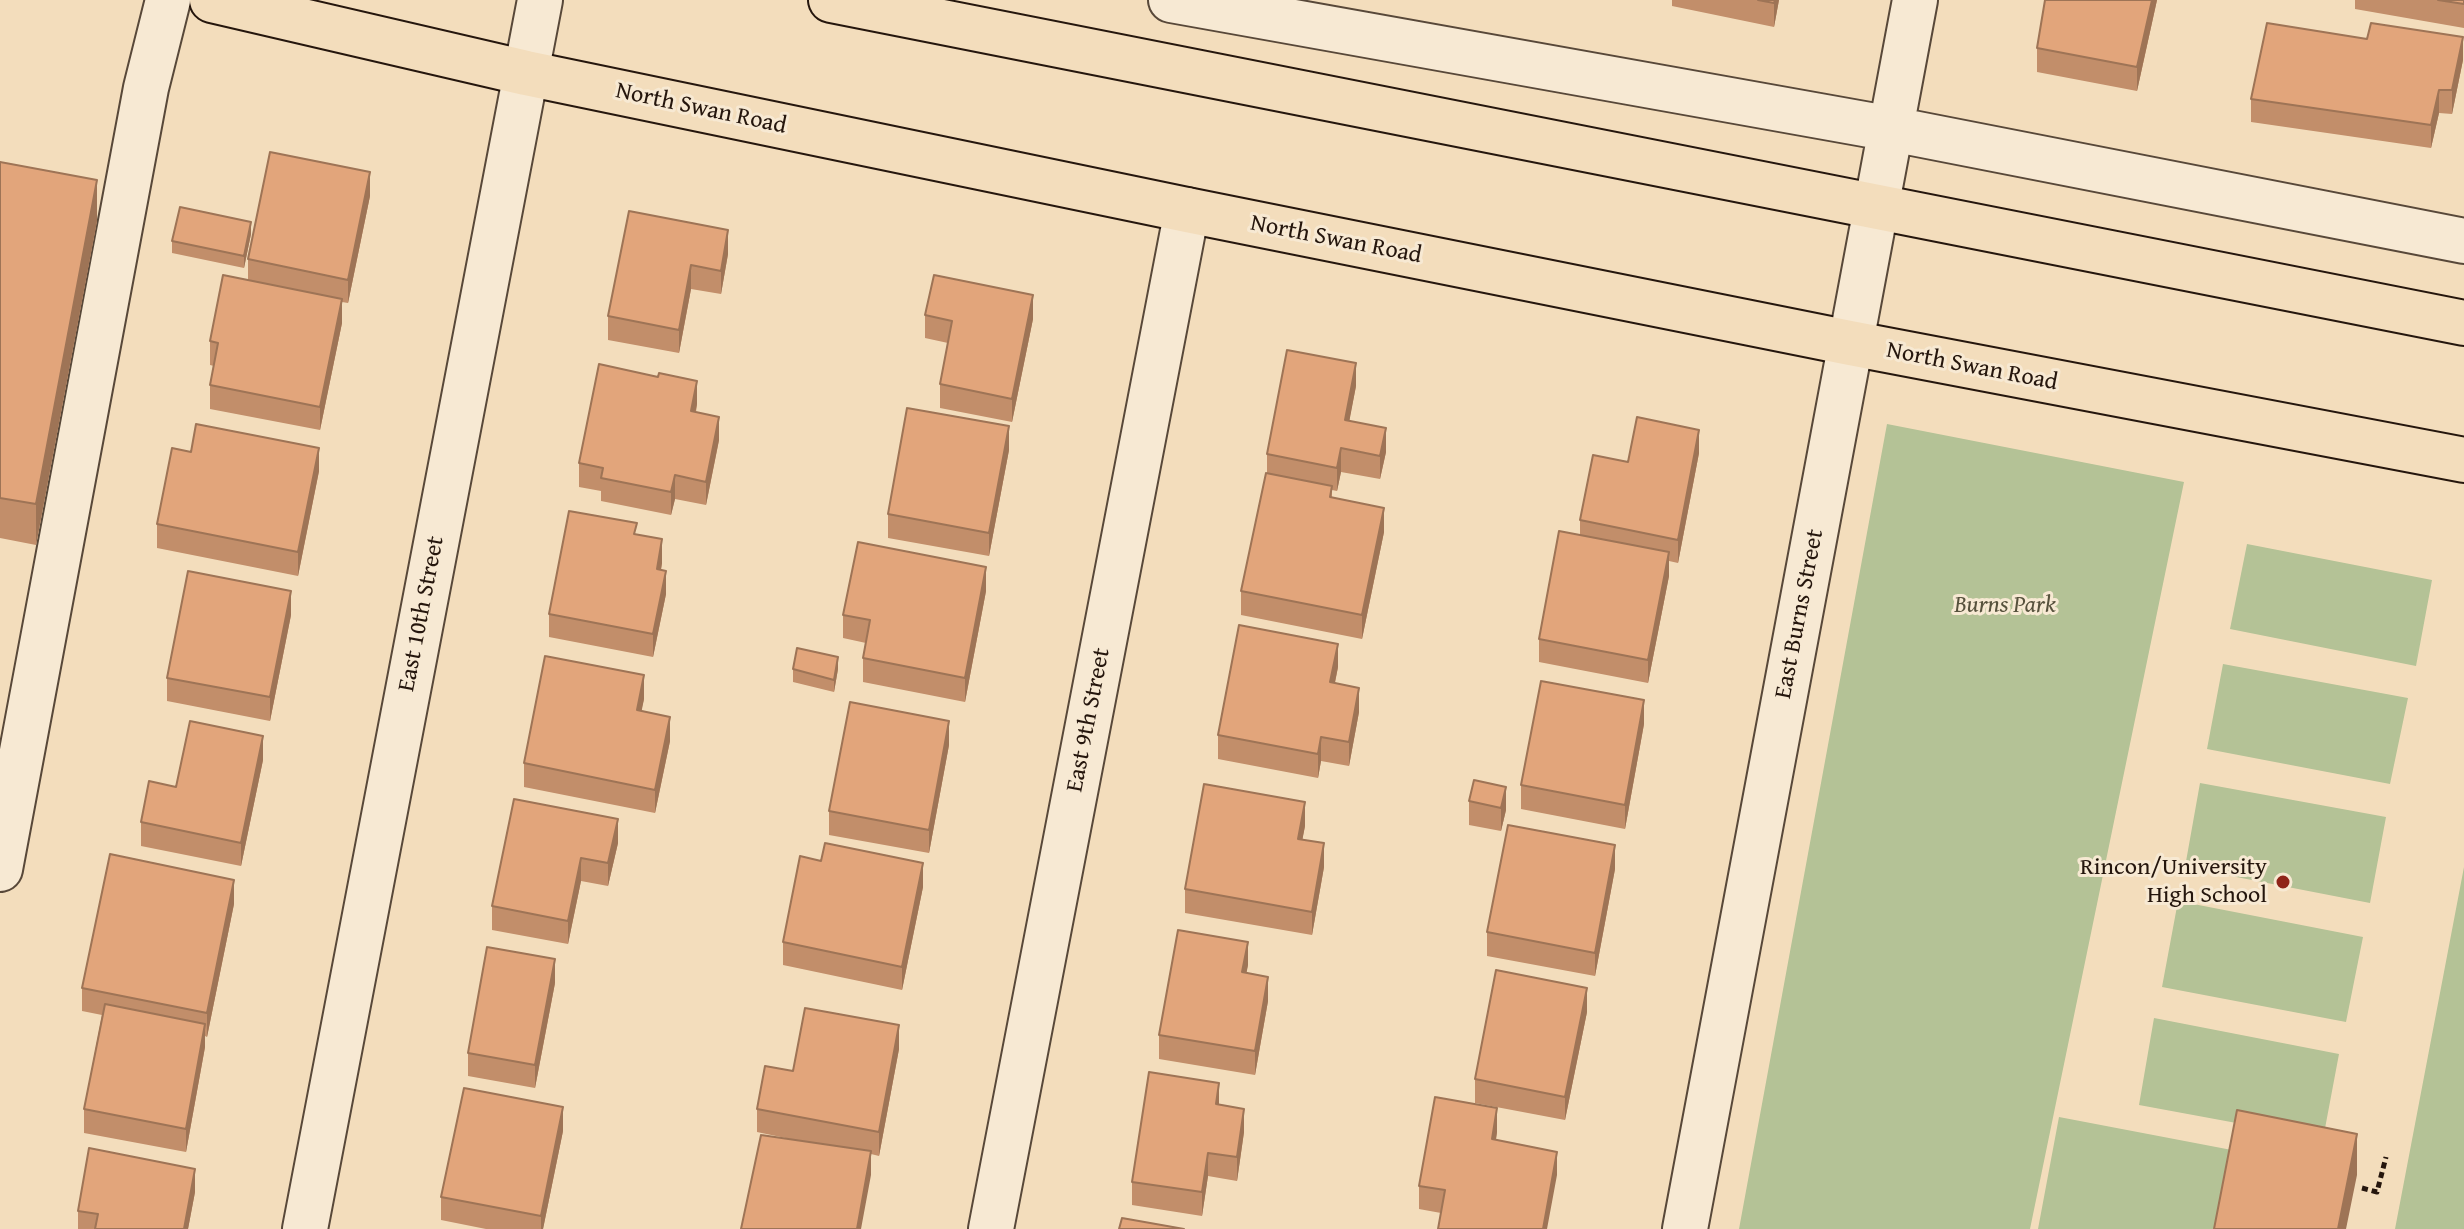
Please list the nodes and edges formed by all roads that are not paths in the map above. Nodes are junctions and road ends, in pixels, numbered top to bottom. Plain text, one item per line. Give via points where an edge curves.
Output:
1 (168, 0) edge
2 (212, 0) edge
3 (540, 0) edge
4 (831, 0) edge
5 (1171, 0) edge
6 (1915, 0) edge
7 (1230, 6) edge
8 (526, 73) junction
9 (1892, 129) junction
10 (1875, 208) junction
11 (1187, 210) junction
12 (2464, 241) edge
13 (2464, 323) edge
14 (1850, 343) junction
15 (2464, 460) edge
16 (0, 869) edge
17 (305, 1229) edge
18 (991, 1229) edge
19 (1685, 1229) edge

1 - 16 street via 146,88
2 - 8 main road, North Swan Road
3 - 8 street, East 10th Street
4 - 10 main road
5 - 7 street
6 - 9 street, East Burns Street
7 - 9 street
8 - 11 main road, North Swan Road
8 - 17 street, East 10th Street
9 - 10 street, East Burns Street
9 - 12 street
10 - 13 main road
10 - 14 street, East Burns Street
11 - 14 main road, North Swan Road
11 - 18 street, East 9th Street
14 - 15 main road, North Swan Road
14 - 19 street, East Burns Street

